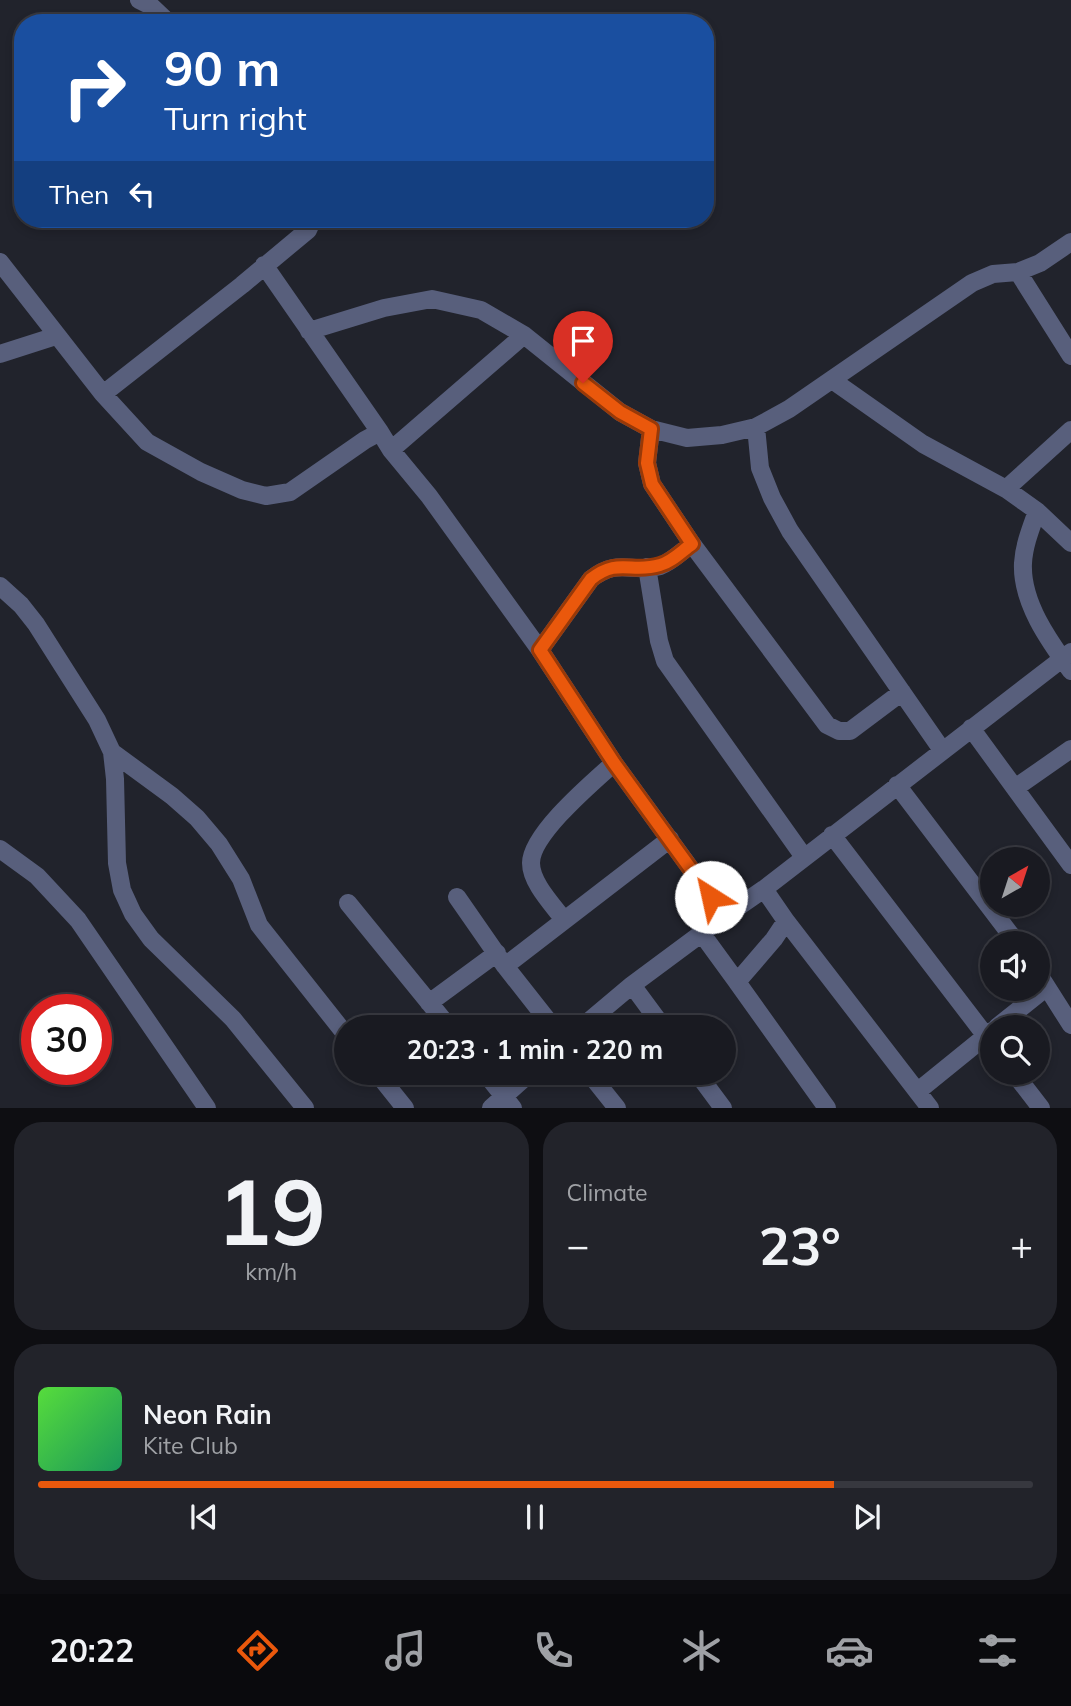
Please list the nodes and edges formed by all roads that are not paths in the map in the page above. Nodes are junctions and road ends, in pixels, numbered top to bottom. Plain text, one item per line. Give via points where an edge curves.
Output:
1 (139, 0) edge
2 (159, 14) edge
3 (309, 228) edge
4 (1071, 242) edge
5 (0, 262) edge
6 (264, 265) junction
7 (1017, 272) junction
8 (309, 331) junction
9 (524, 335) junction
10 (56, 336) junction
11 (0, 354) edge
12 (1071, 356) edge
13 (832, 380) junction
14 (103, 394) junction
15 (757, 427) junction
16 (651, 429) junction
17 (1071, 430) edge
18 (380, 432) junction
19 (391, 450) junction
20 (1006, 489) junction
21 (1037, 511) junction
22 (1071, 542) edge
23 (692, 544) junction
24 (647, 567) junction
25 (0, 586) edge
26 (540, 650) junction
27 (1068, 661) edge
28 (902, 692) junction
29 (971, 728) junction
30 (1071, 749) edge
31 (942, 750) junction
32 (111, 752) junction
33 (614, 763) junction
34 (897, 785) junction
35 (1016, 788) junction
36 (832, 835) junction
37 (670, 839) junction
38 (0, 849) edge
39 (804, 857) junction
40 (1071, 864) edge
41 (764, 889) junction
42 (457, 897) dead end
43 (348, 903) dead end
44 (725, 916) junction
45 (564, 920) junction
46 (786, 920) junction
47 (1008, 931) edge
48 (702, 934) junction
49 (501, 960) junction
50 (737, 982) junction
51 (632, 985) junction
52 (1050, 991) edge
53 (1024, 1001) edge
54 (429, 1003) junction
55 (439, 1015) edge
56 (544, 1015) edge
57 (596, 1015) edge
58 (654, 1015) edge
59 (1011, 1015) edge
60 (334, 1020) edge
61 (980, 1020) edge
62 (1071, 1025) edge
63 (980, 1044) edge
64 (387, 1085) edge
65 (492, 1085) edge
66 (519, 1085) edge
67 (599, 1085) edge
68 (706, 1085) edge
69 (1023, 1085) edge
70 (918, 1091) junction
71 (502, 1104) edge
72 (207, 1108) edge
73 (305, 1108) edge
74 (405, 1108) edge
75 (617, 1108) edge
76 (723, 1108) edge
77 (827, 1108) edge
78 (930, 1108) edge
79 (1041, 1108) edge

1 - 2 street
3 - 6 street
4 - 7 street
5 - 10 street
6 - 8 street
6 - 14 street
7 - 12 street
7 - 13 street via 993,274 972,283
8 - 9 street via 384,307 432,299 481,310
8 - 18 street
9 - 16 street via 620,412
9 - 19 street
10 - 11 street
10 - 14 street
13 - 15 street
13 - 20 street via 923,444
14 - 18 street via 147,442 201,472 266,496 290,492
15 - 16 street via 687,438
15 - 28 street via 760,468 790,531
16 - 23 street via 647,463 652,484
17 - 20 street
18 - 19 street
19 - 26 street
20 - 21 street
21 - 22 street
21 - 27 street via 1022,565 1025,587 1040,622
23 - 24 street via 665,564
23 - 28 street via 827,725 850,731
24 - 26 street via 617,565 596,574
24 - 39 street via 665,661
25 - 32 street via 36,625 97,720
26 - 33 street
27 - 29 street
28 - 31 street
29 - 31 street
29 - 35 street
30 - 35 street
31 - 34 street
32 - 60 street via 172,796 219,844 241,879 259,925
32 - 73 street via 117,863 133,914 151,939 233,1019
33 - 37 street
33 - 45 street via 557,817 531,862 533,874
34 - 36 street
34 - 47 street
35 - 40 street
36 - 39 street
36 - 61 street
37 - 44 street
37 - 45 street
38 - 72 street via 37,876 78,920
39 - 41 street
41 - 44 street
41 - 46 street
42 - 49 street
43 - 54 street
44 - 48 street
45 - 49 street
46 - 50 street
46 - 70 street
48 - 50 street
48 - 51 street
49 - 54 street
49 - 56 street
50 - 77 street
51 - 57 street
51 - 58 street
52 - 62 street
53 - 59 street
54 - 55 street
63 - 70 street
64 - 74 street
65 - 71 street
66 - 71 street
67 - 75 street
68 - 76 street
69 - 79 street
70 - 78 street

